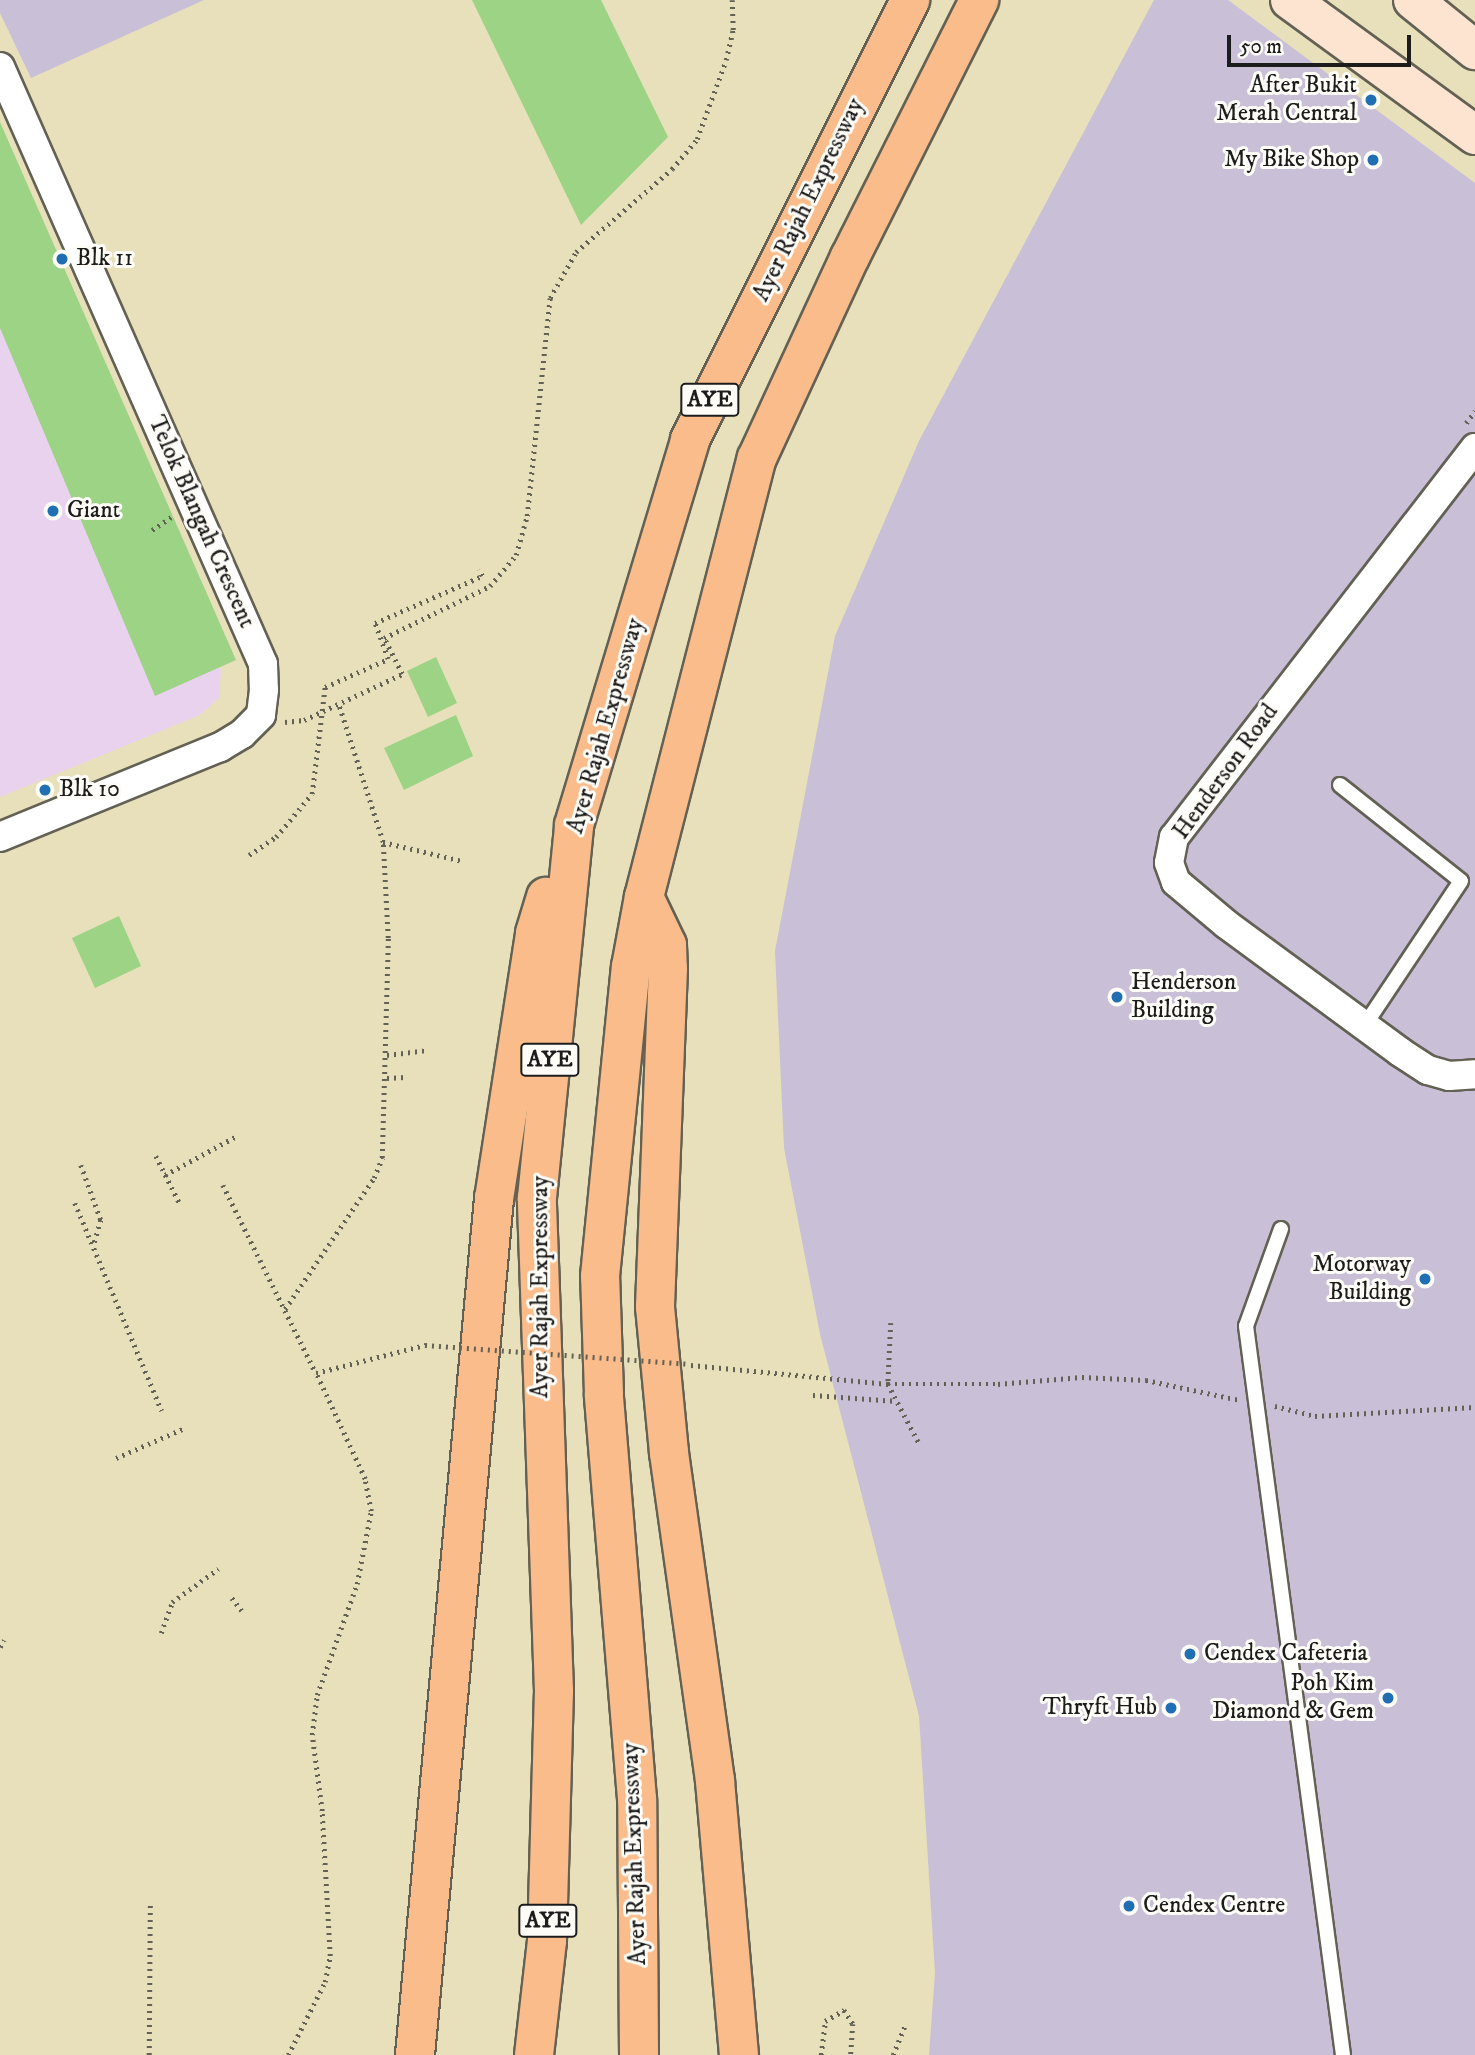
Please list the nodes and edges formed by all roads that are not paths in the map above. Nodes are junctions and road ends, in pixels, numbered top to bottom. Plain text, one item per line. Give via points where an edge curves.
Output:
1 (909, 0) edge
2 (979, 0) edge
3 (1290, 0) edge
4 (1413, 0) edge
5 (1475, 50) edge
6 (0, 67) edge
7 (1475, 135) edge
8 (1475, 448) edge
9 (1340, 785) dead end
10 (574, 825) junction
11 (0, 837) edge
12 (644, 897) junction
13 (1365, 1026) junction
14 (1475, 1074) edge
15 (1281, 1229) dead end
16 (415, 2055) edge
17 (534, 2055) edge
18 (639, 2055) edge
19 (739, 2055) edge
20 (1343, 2055) edge

1 - 10 highway, Ayer Rajah Expressway / AYE via 691,440
2 - 12 highway, Ayer Rajah Expressway / AYE via 850,257 757,458
3 - 7 main road
4 - 5 main road
6 - 11 street, Telok Blangah Crescent via 263,664 261,715 220,747
8 - 13 street, Henderson Road via 1189,816 1174,837 1168,863 1175,883
9 - 13 lane via 1461,881
10 - 16 highway via 560,852 535,933 494,1199
10 - 17 highway, Ayer Rajah Expressway / AYE via 537,1198 554,1691 547,1941
12 - 18 highway, Ayer Rajah Expressway / AYE via 622,1027 600,1276 604,1394 637,1799
12 - 19 highway via 667,945 668,968 655,1307 669,1453 715,1782
13 - 14 street, Henderson Road via 1428,1070 1449,1076
15 - 20 lane via 1247,1326

